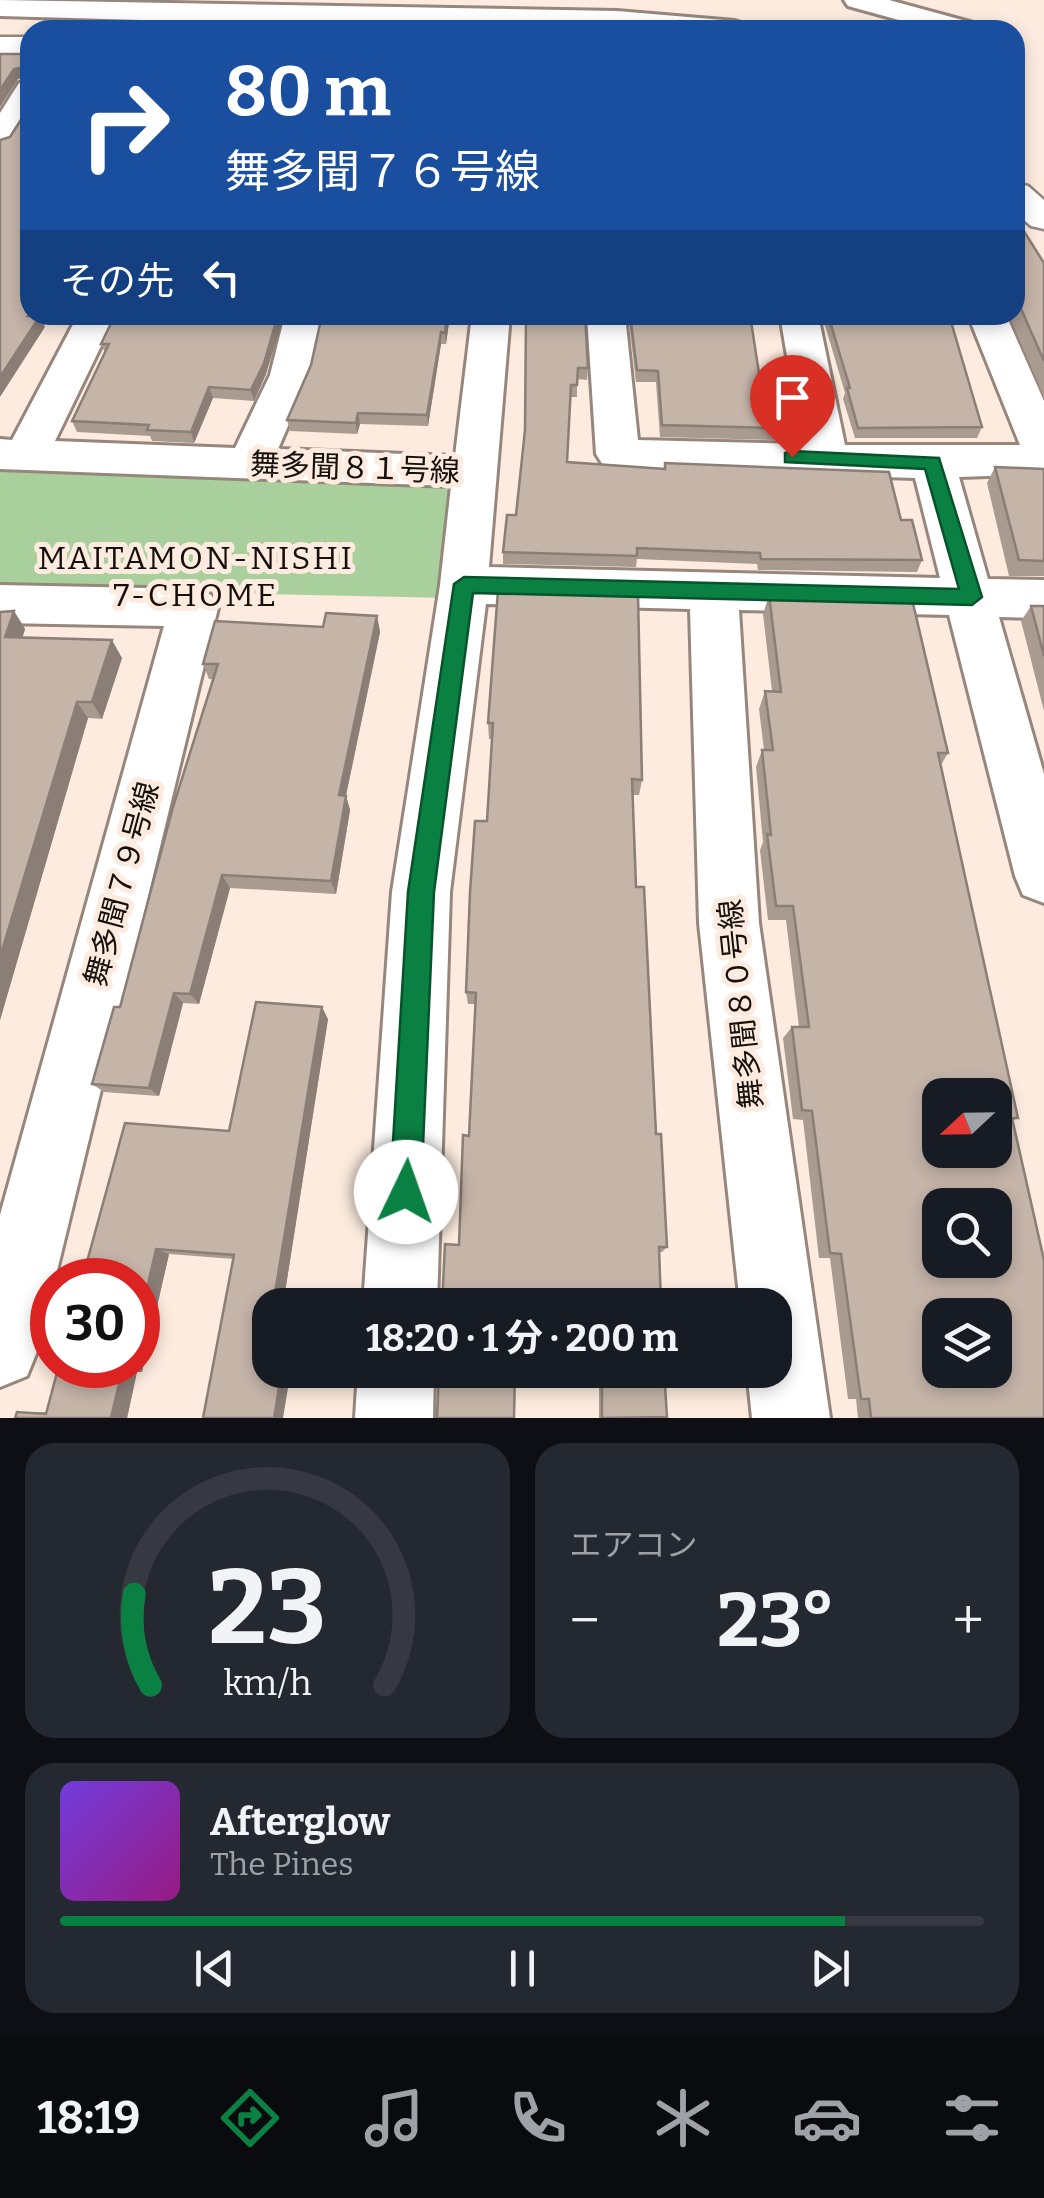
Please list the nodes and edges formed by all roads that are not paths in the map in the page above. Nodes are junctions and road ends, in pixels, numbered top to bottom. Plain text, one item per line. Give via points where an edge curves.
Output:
1 (858, 0) edge
2 (42, 4) edge
3 (149, 6) edge
4 (276, 7) edge
5 (0, 8) edge
6 (386, 8) edge
7 (617, 10) edge
8 (472, 20) edge
9 (544, 20) edge
10 (676, 20) edge
11 (930, 20) edge
12 (20, 107) edge
13 (0, 140) edge
14 (90, 325) edge
15 (302, 325) edge
16 (490, 325) edge
17 (607, 325) edge
18 (801, 325) edge
19 (992, 325) edge
20 (1044, 451) edge
21 (13, 454) edge
22 (826, 458) junction
23 (1044, 459) edge
24 (933, 463) junction
25 (250, 464) junction
26 (475, 472) junction
27 (464, 584) junction
28 (713, 588) junction
29 (972, 597) junction
30 (1044, 599) edge
31 (0, 604) edge
32 (1044, 876) edge
33 (401, 1288) edge
34 (0, 1349) edge
35 (395, 1388) edge
36 (394, 1418) edge
37 (792, 1418) edge

1 - 11 street
2 - 3 street
2 - 5 street
3 - 4 street
4 - 6 street
6 - 8 street
7 - 9 street
7 - 10 street
12 - 13 street
14 - 21 street
15 - 25 street via 290,375
16 - 26 street
17 - 22 street via 618,454
18 - 22 street
19 - 20 street
21 - 25 street, 舞多聞８１号線
22 - 24 street
23 - 24 street
24 - 29 street
25 - 26 street, 舞多聞８１号線
26 - 27 street, 舞多聞８１号線
27 - 28 street
27 - 33 street, 舞多聞８１号線 via 421,892
28 - 29 street
28 - 37 street, 舞多聞８０号線 via 729,923
29 - 30 street
29 - 32 street
31 - 34 street, 舞多聞７９号線 via 194,608
35 - 36 street

